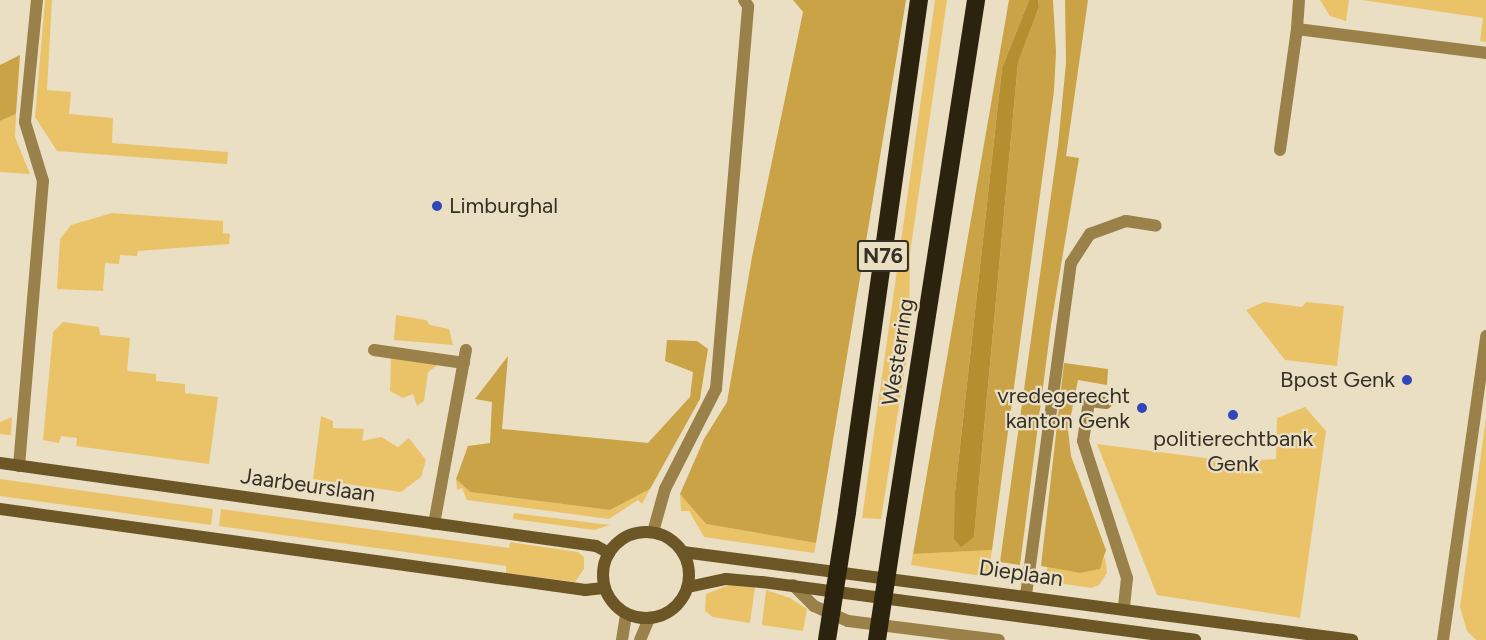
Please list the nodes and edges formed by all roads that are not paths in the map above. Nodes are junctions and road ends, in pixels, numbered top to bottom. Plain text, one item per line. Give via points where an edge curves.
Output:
1 (38, 0) edge
2 (744, 0) edge
3 (919, 0) edge
4 (976, 0) edge
5 (1299, 0) edge
6 (1297, 29) junction
7 (1486, 53) edge
8 (1280, 150) dead end
9 (1156, 226) dead end
10 (1486, 336) edge
11 (374, 350) dead end
12 (1106, 403) dead end
13 (0, 463) edge
14 (20, 466) junction
15 (0, 509) edge
16 (434, 524) junction
17 (653, 532) junction
18 (609, 552) junction
19 (683, 552) junction
20 (793, 585) junction
21 (688, 587) junction
22 (604, 588) junction
23 (1026, 595) junction
24 (1124, 609) junction
25 (626, 614) junction
26 (649, 619) junction
27 (622, 640) edge
28 (640, 640) edge
29 (826, 640) edge
30 (877, 640) edge
31 (999, 640) edge
32 (1195, 640) edge
33 (1352, 640) edge
34 (1443, 640) edge

1 - 14 street via 25,122 43,181
2 - 17 street via 748,6 716,389 664,489
3 - 29 highway, Westerring / N76, bridge
4 - 30 highway, Westerring / N76, bridge
5 - 6 street
6 - 7 street
6 - 8 street
9 - 23 street via 1126,221 1090,234 1071,263
10 - 34 street
11 - 16 street via 465,356
12 - 24 street via 1089,401 1083,441 1127,578
13 - 14 main road, Jaarbeurslaan
14 - 16 main road, Jaarbeurslaan
15 - 22 main road via 585,590
16 - 18 main road, Jaarbeurslaan via 596,546
17 - 18 main road via 628,536
17 - 19 main road, Dieplaan via 665,536
18 - 22 main road via 602,576
19 - 21 main road via 688,563
19 - 23 main road, Dieplaan
20 - 21 main road, Dieplaan via 726,579
20 - 31 street via 814,606 848,621
20 - 32 main road, Dieplaan
21 - 26 main road via 674,610
22 - 25 main road via 611,602
23 - 24 main road, Dieplaan
24 - 33 main road, Dieplaan
25 - 26 main road
25 - 27 street
26 - 28 street

